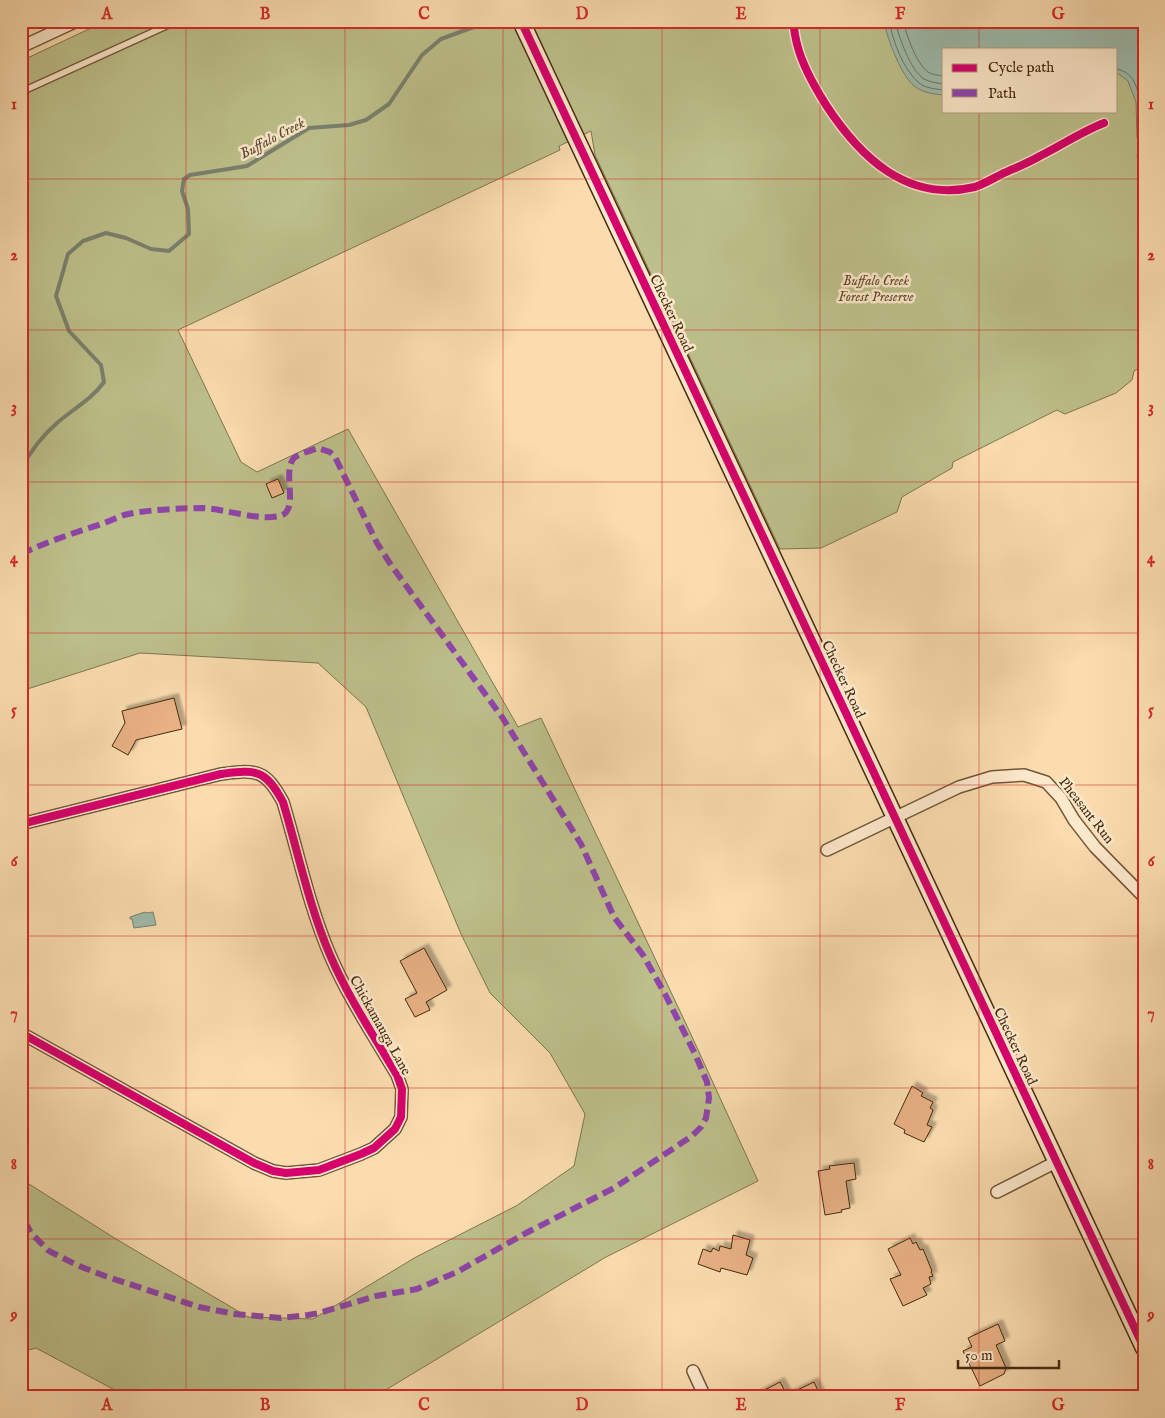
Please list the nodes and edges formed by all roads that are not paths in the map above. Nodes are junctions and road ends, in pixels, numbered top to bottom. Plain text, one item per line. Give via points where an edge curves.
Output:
1 (77, 21) edge
2 (177, 21) edge
3 (522, 23) edge
4 (21, 47) edge
5 (21, 92) edge
6 (895, 818) junction
7 (21, 824) edge
8 (827, 850) dead end
9 (1144, 897) edge
10 (21, 1033) edge
11 (1056, 1162) junction
12 (996, 1192) dead end
13 (1144, 1348) edge
14 (693, 1371) dead end
15 (705, 1397) edge

1 - 4 street
2 - 5 lane
3 - 6 street, Checker Road
6 - 8 street, Pheasant Run
6 - 9 street, Pheasant Run via 958,787 992,777 1024,774 1046,782 1095,847
6 - 11 street, Checker Road
7 - 10 street, Chickamauga Lane via 220,774 248,771 268,780 283,802 318,923 332,959 397,1075 402,1089 401,1116 385,1139 361,1154 318,1170 273,1171
11 - 12 street
11 - 13 street, Checker Road
14 - 15 street

